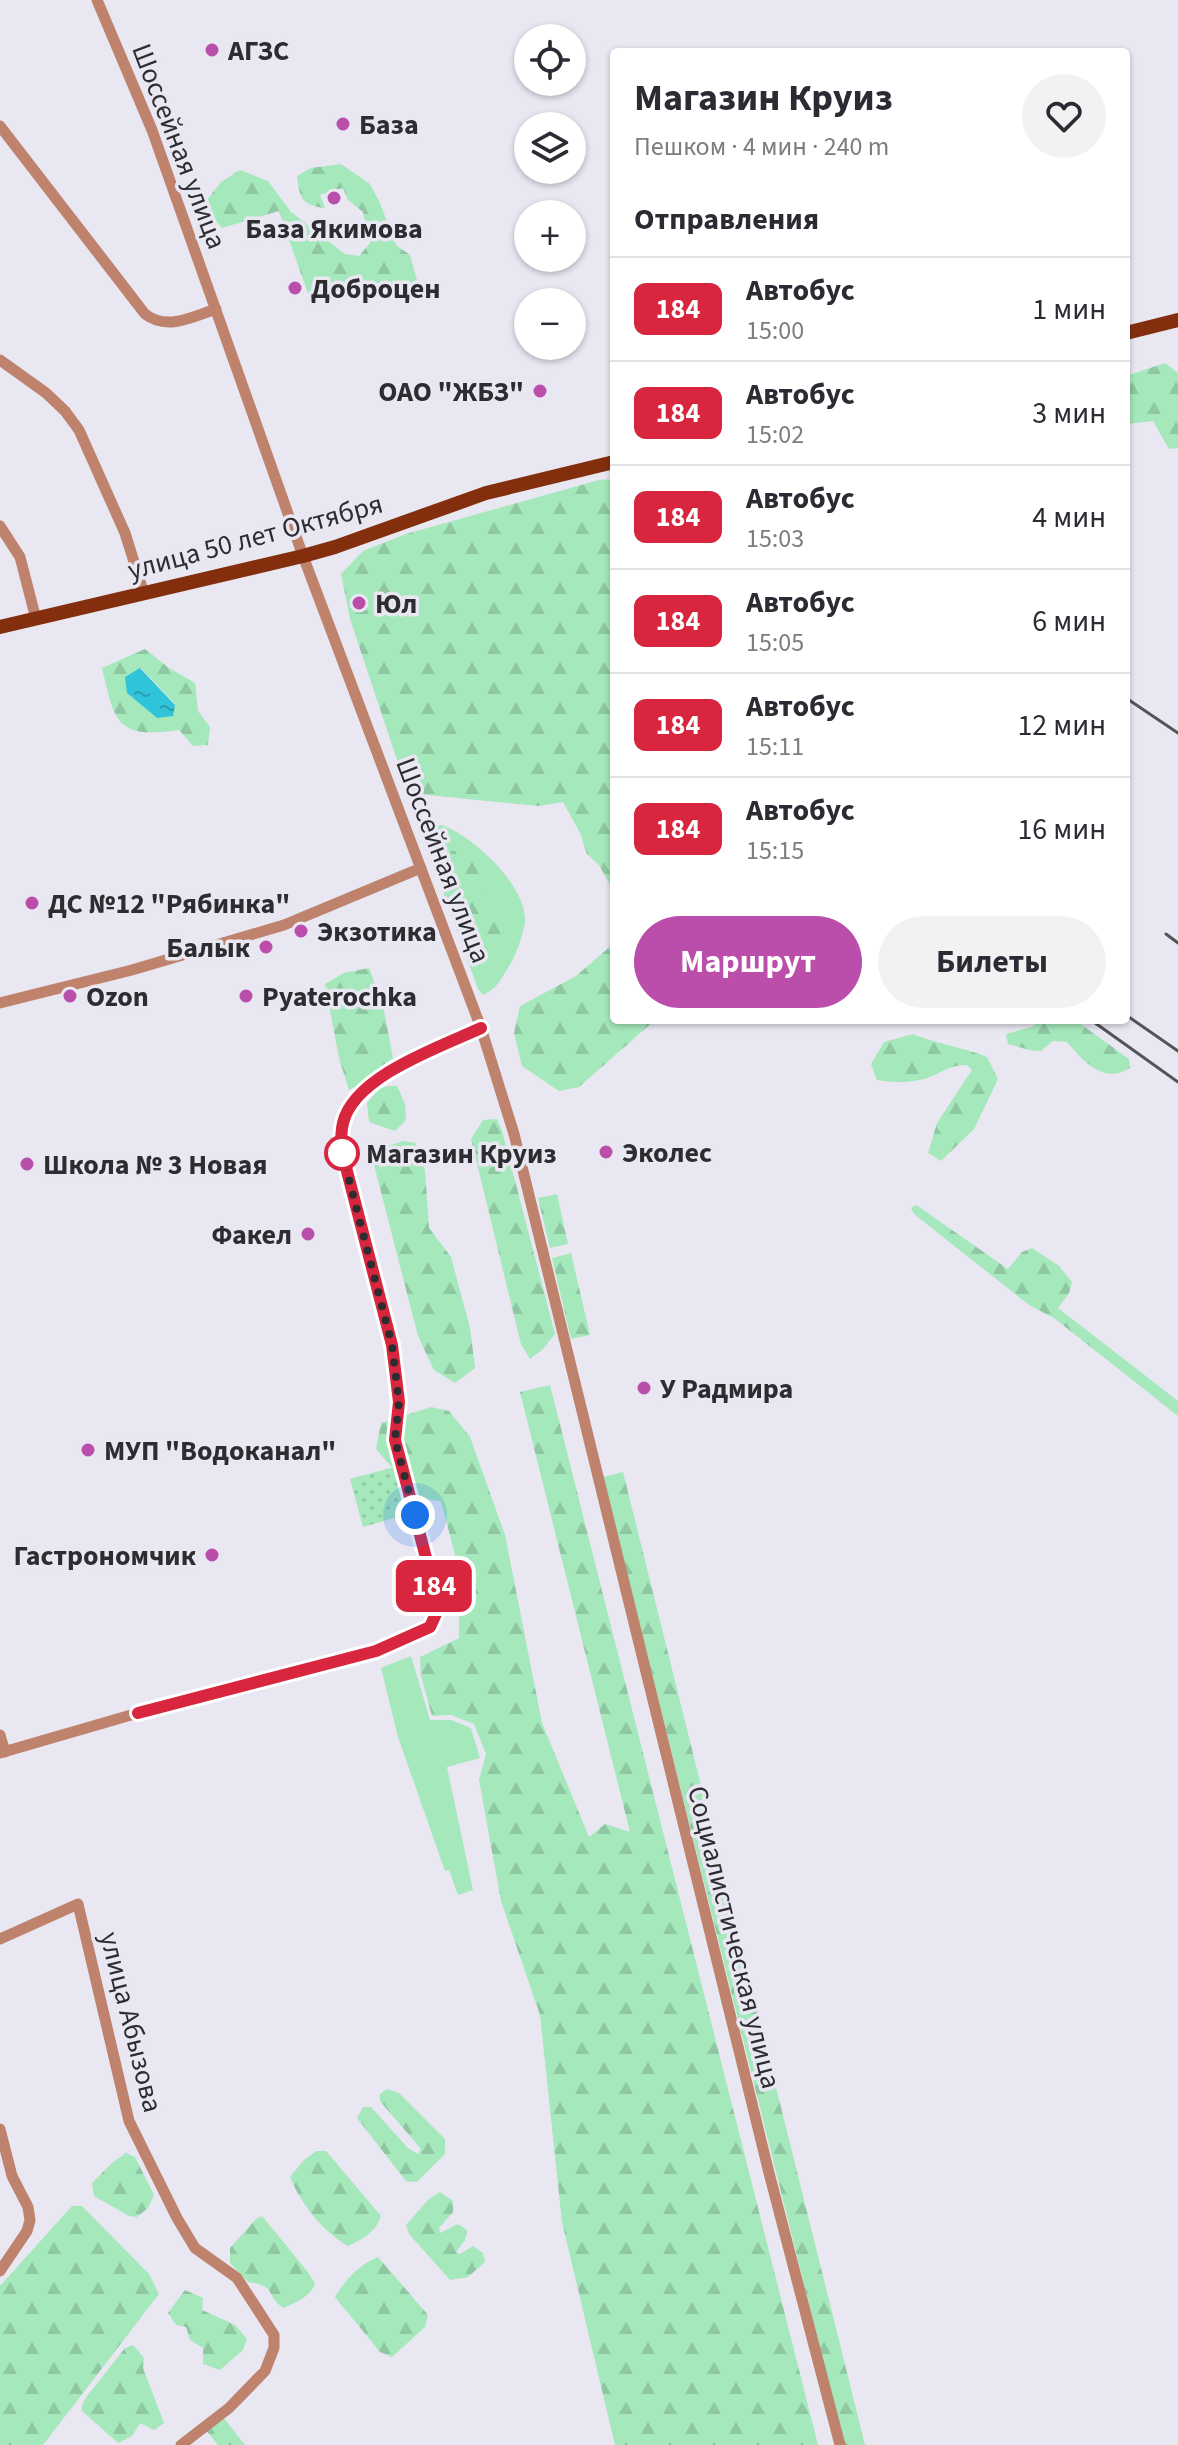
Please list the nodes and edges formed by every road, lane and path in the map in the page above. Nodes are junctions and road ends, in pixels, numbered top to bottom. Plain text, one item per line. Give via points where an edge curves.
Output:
1 (97, 0) edge
2 (0, 126) edge
3 (216, 309) junction
4 (1178, 320) edge
5 (1130, 332) edge
6 (3, 366) edge
7 (610, 463) edge
8 (0, 526) edge
9 (303, 556) junction
10 (144, 594) junction
11 (36, 619) junction
12 (0, 627) edge
13 (421, 868) junction
14 (0, 1003) edge
15 (481, 1028) junction
16 (588, 1440) joint
17 (0, 1735) edge
18 (3, 1752) edge
19 (0, 1939) edge
20 (0, 2129) edge
21 (0, 2271) edge
22 (181, 2445) edge
23 (840, 2445) edge

1 - 3 street, Шоссейная улица via 152,130
2 - 3 street via 145,314 167,323
3 - 9 street, Шоссейная улица
4 - 5 main road
6 - 10 street via 46,393 79,430 125,533
7 - 9 main road, улица 50 лет Октября via 486,493
8 - 11 street via 20,557
9 - 10 main road, улица 50 лет Октября
9 - 13 street, Шоссейная улица
10 - 11 main road, улица 50 лет Октября
11 - 12 main road, улица 50 лет Октября
13 - 14 street via 284,925
13 - 15 street, Шоссейная улица
15 - 16 street, Шоссейная улица via 514,1134
15 - 18 street via 384,1074 360,1093 343,1122 341,1148 392,1345 399,1402 395,1440 439,1607 430,1627 376,1651
16 - 23 street, Социалистическая улица
17 - 18 street
19 - 22 street, улица Абызова via 78,1904 129,2121 195,2248 237,2278 274,2335 265,2371
20 - 21 street via 30,2220

